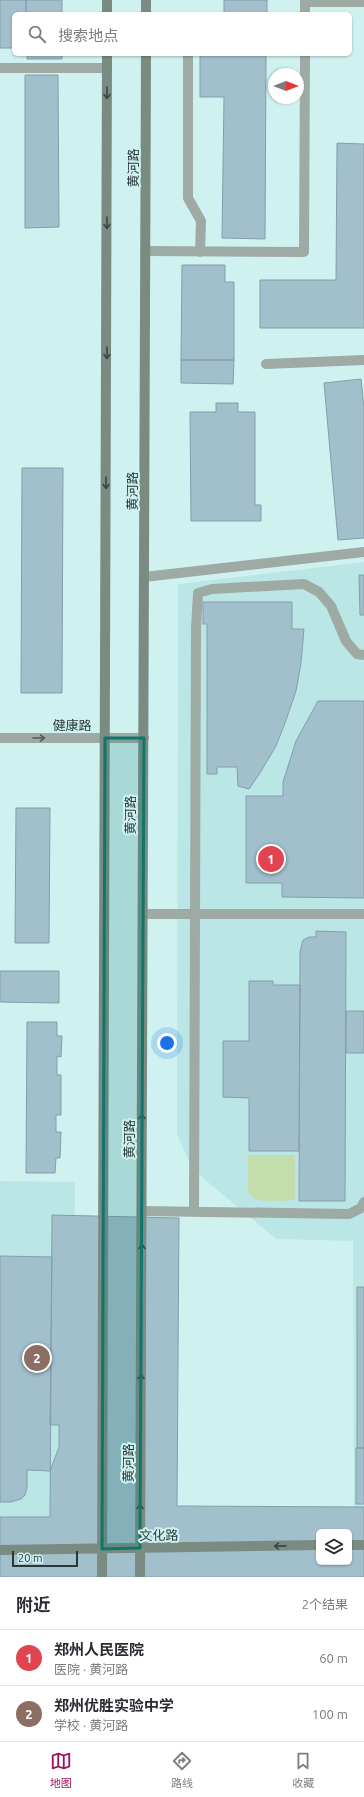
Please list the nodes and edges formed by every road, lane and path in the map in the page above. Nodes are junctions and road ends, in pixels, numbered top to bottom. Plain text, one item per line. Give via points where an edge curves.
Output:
1 (107, 0) edge
2 (146, 0) edge
3 (364, 2) edge
4 (107, 12) edge
5 (146, 12) edge
6 (305, 12) edge
7 (107, 56) edge
8 (146, 56) edge
9 (188, 56) edge
10 (305, 56) edge
11 (0, 68) edge
12 (107, 68) junction
13 (146, 251) junction
14 (200, 252) junction
15 (364, 360) edge
16 (266, 364) dead end
17 (364, 552) edge
18 (144, 577) junction
19 (364, 655) edge
20 (0, 738) edge
21 (105, 738) junction
22 (144, 738) junction
23 (143, 914) junction
24 (195, 914) junction
25 (364, 914) edge
26 (364, 1202) edge
27 (142, 1212) junction
28 (194, 1212) junction
29 (316, 1545) edge
30 (352, 1545) edge
31 (364, 1545) edge
32 (140, 1548) junction
33 (102, 1549) junction
34 (0, 1550) edge
35 (102, 1577) edge
36 (140, 1577) edge

1 - 4 main road
2 - 5 main road
3 - 6 street via 305,2
7 - 12 main road, 黄河路
8 - 13 main road, 黄河路
9 - 14 street via 188,198 200,221
10 - 14 street via 304,252
11 - 12 street
12 -> 21 main road, 黄河路
13 - 14 street
13 - 18 main road, 黄河路
15 - 16 street
17 - 18 street
18 - 22 main road, 黄河路
19 - 24 street via 357,654 346,641 331,606 319,592 304,584 212,589 198,593
20 -> 21 street, 健康路
21 - 22 street, 健康路
21 - 33 main road, 黄河路
22 - 23 main road, 黄河路
23 - 24 street
27 -> 23 main road, 黄河路
24 - 25 street
24 - 28 street
26 - 28 street via 361,1208 349,1214
27 - 28 street
32 -> 27 main road, 黄河路
29 -> 32 main road, 文化路
30 - 31 main road
32 - 33 main road, 文化路
32 - 36 main road, 黄河路
33 - 34 main road, 文化路
33 - 35 main road, 黄河路

